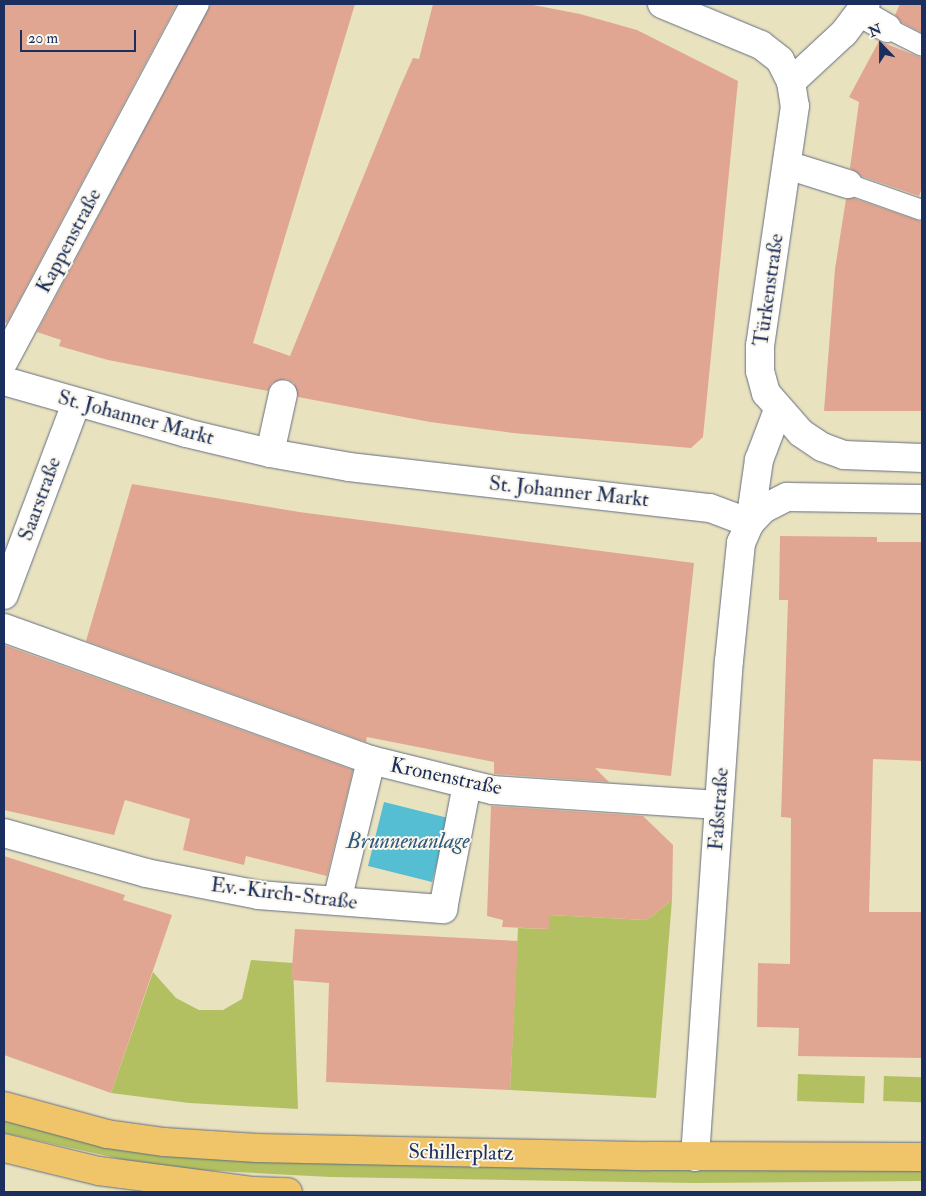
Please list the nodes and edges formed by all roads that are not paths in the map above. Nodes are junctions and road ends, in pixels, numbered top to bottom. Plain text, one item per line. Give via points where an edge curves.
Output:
1 (195, 4) edge
2 (662, 4) edge
3 (863, 8) edge
4 (887, 28) joint
5 (922, 46) edge
6 (791, 82) junction
7 (787, 165) junction
8 (848, 184) joint
9 (922, 210) edge
10 (4, 361) edge
11 (4, 381) edge
12 (283, 394) dead end
13 (76, 403) junction
14 (778, 410) junction
15 (270, 453) junction
16 (922, 458) edge
17 (922, 499) edge
18 (750, 523) junction
19 (4, 595) edge
20 (4, 628) edge
21 (371, 760) junction
22 (467, 784) junction
23 (719, 805) junction
24 (4, 833) edge
25 (337, 901) junction
26 (4, 1106) edge
27 (4, 1148) edge
28 (695, 1157) junction
29 (922, 1157) edge
30 (288, 1192) edge

1 - 10 street, Kappenstraße via 143,124
2 - 6 street, Türkenstraße via 761,45 780,60
3 - 4 street
3 - 6 street via 817,61
4 - 5 lane
6 - 7 street, Türkenstraße via 795,106
7 - 8 street
7 - 14 street, Türkenstraße via 760,346 760,371 766,393
8 - 9 lane
11 - 13 street, St. Johanner Markt
12 - 15 street
13 - 15 street, St. Johanner Markt
13 - 19 street, Saarstraße
14 - 16 street, Türkenstraße via 801,433 822,447 844,455
14 - 18 street via 759,460
15 - 18 street, St. Johanner Markt via 349,467 710,508
17 - 18 street, Faßstraße via 787,497 763,509
18 - 23 street, Faßstraße via 737,563
20 - 21 street, Kronenstraße via 186,686
21 - 22 street, Kronenstraße
21 - 25 street
22 - 23 street, Kronenstraße via 492,790
22 - 25 street, Ev.-Kirch-Straße via 443,909
23 - 28 street, Faßstraße
24 - 25 street, Ev.-Kirch-Straße via 146,874 259,895
26 - 28 main road, Schillerplatz via 107,1134 174,1143 308,1150
27 - 30 main road via 116,1173
28 - 29 main road, Schillerplatz

